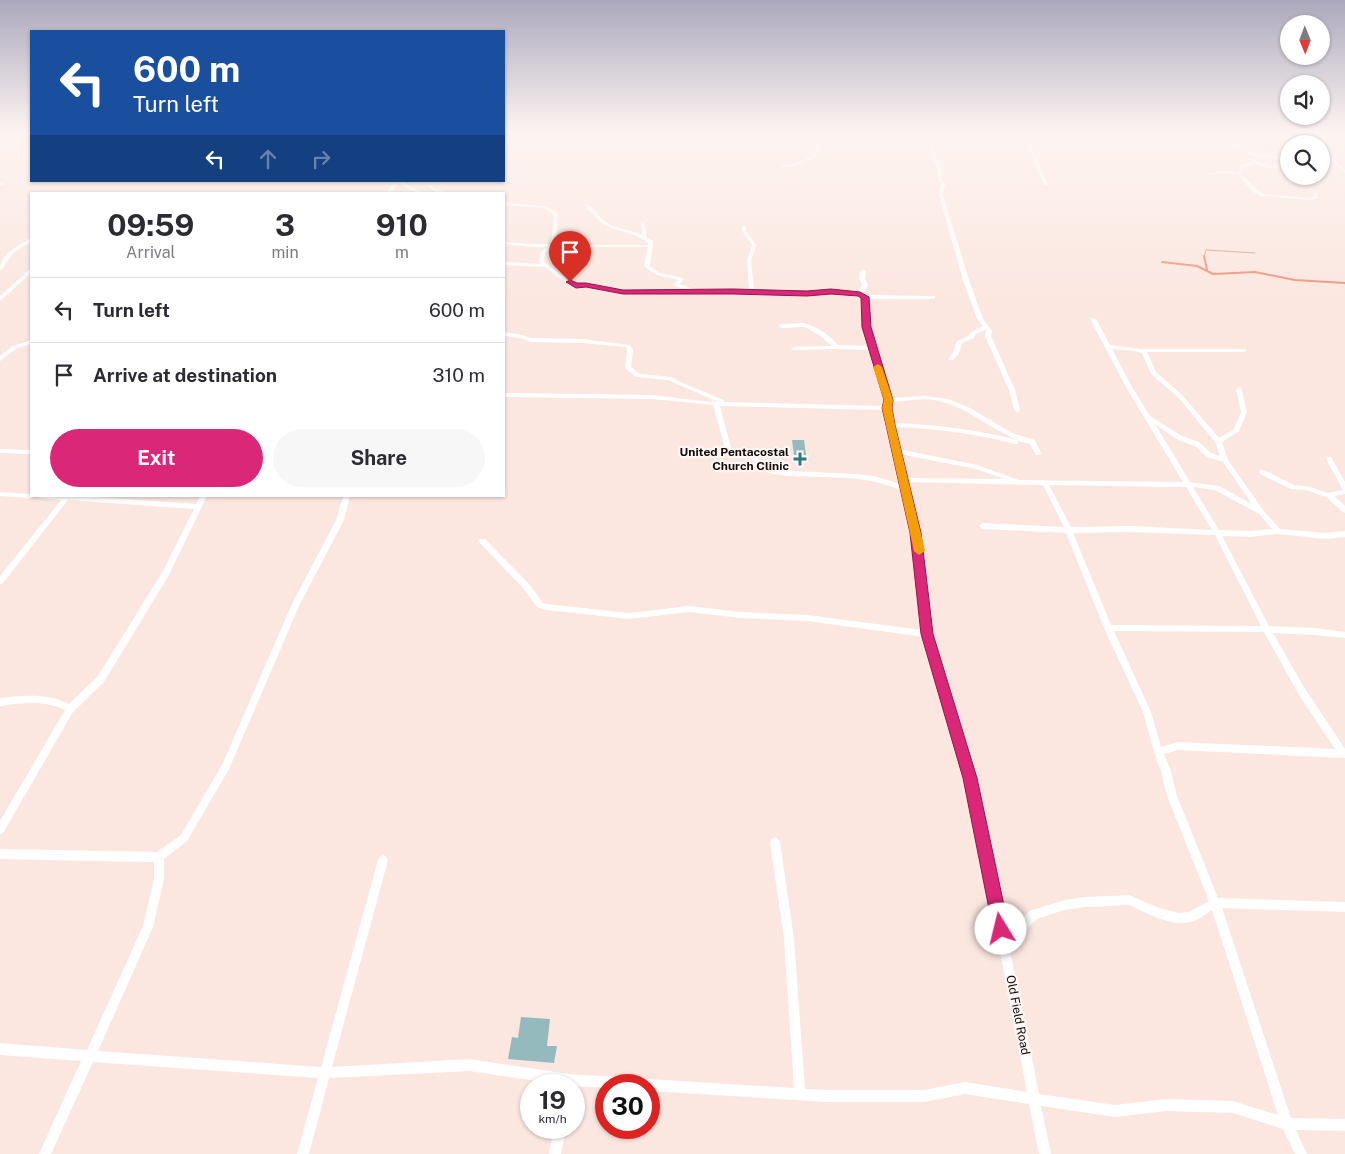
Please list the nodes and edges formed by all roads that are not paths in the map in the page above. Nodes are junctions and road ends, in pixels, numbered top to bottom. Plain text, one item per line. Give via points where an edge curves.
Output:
1 (942, 187) edge
2 (1252, 187) edge
3 (1316, 193) dead end
4 (505, 204) edge
5 (588, 206) dead end
6 (644, 223) dead end
7 (744, 227) dead end
8 (644, 238) junction
9 (30, 241) edge
10 (505, 243) edge
11 (552, 244) junction
12 (651, 246) junction
13 (8, 254) junction
14 (1, 255) edge
15 (505, 264) edge
16 (546, 266) junction
17 (0, 268) edge
18 (863, 271) dead end
19 (30, 272) edge
20 (697, 291) junction
21 (752, 292) junction
22 (862, 296) junction
23 (933, 297) dead end
24 (0, 299) edge
25 (1093, 319) dead end
26 (781, 326) dead end
27 (986, 326) junction
28 (505, 334) edge
29 (30, 342) edge
30 (836, 347) junction
31 (1107, 347) junction
32 (872, 348) junction
33 (794, 349) dead end
34 (1141, 350) junction
35 (1244, 350) dead end
36 (0, 359) edge
37 (951, 360) dead end
38 (1239, 389) dead end
39 (505, 394) edge
40 (732, 403) junction
41 (716, 404) junction
42 (888, 404) junction
43 (1017, 410) dead end
44 (1149, 417) junction
45 (890, 425) junction
46 (1033, 442) junction
47 (1218, 442) junction
48 (0, 451) edge
49 (896, 451) junction
50 (30, 452) edge
51 (1038, 453) dead end
52 (1329, 459) dead end
53 (1224, 460) junction
54 (1262, 472) dead end
55 (1017, 482) junction
56 (1045, 482) junction
57 (903, 484) junction
58 (1188, 484) junction
59 (1345, 490) edge
60 (0, 494) edge
61 (1328, 495) junction
62 (30, 496) edge
63 (67, 497) edge
64 (203, 497) edge
65 (347, 497) edge
66 (198, 507) junction
67 (1345, 510) edge
68 (1262, 512) junction
69 (983, 526) dead end
70 (1068, 530) junction
71 (1278, 530) junction
72 (1216, 533) junction
73 (1345, 534) edge
74 (1326, 536) junction
75 (1345, 539) edge
76 (482, 541) dead end
77 (0, 581) edge
78 (1108, 628) junction
79 (1266, 628) junction
80 (927, 634) junction
81 (1345, 635) edge
82 (0, 702) edge
83 (70, 709) junction
84 (1158, 752) junction
85 (1344, 754) edge
86 (0, 830) edge
87 (774, 842) dead end
88 (0, 854) edge
89 (159, 857) junction
90 (382, 860) dead end
91 (1215, 903) junction
92 (1345, 907) edge
93 (1003, 944) junction
94 (0, 1049) edge
95 (89, 1054) junction
96 (325, 1073) junction
97 (521, 1074) edge
98 (585, 1083) edge
99 (800, 1094) junction
100 (1033, 1098) junction
101 (1287, 1124) junction
102 (1345, 1125) edge
103 (558, 1139) edge
104 (45, 1154) edge
105 (303, 1154) edge
106 (555, 1154) edge
107 (1044, 1154) edge
108 (1301, 1154) edge

1 - 27 street via 941,195 953,240 980,319
2 - 3 street via 1263,195 1311,200 1316,198
4 - 11 street via 545,208 556,214
5 - 8 street via 598,219 608,225 633,231
6 - 8 street
7 - 21 street via 754,245 749,260
8 - 12 street via 651,241
9 - 13 street
10 - 11 street via 522,247
11 - 12 street
11 - 16 street via 542,256 541,262
12 - 20 street via 649,270 681,279 676,285
13 - 14 street
13 - 17 street
15 - 16 street
16 - 20 street via 560,278 576,285 623,292
18 - 22 street, Old Field Road via 865,285
19 - 24 street
20 - 21 street
21 - 22 street via 831,292
22 - 23 street
22 - 32 street, Old Field Road
25 - 31 street
26 - 30 street via 801,325 821,333
27 - 37 street via 959,342
27 - 43 street
28 - 40 street via 530,340 628,346 628,368 638,376 669,378 720,401
29 - 36 street via 15,346
30 - 32 street
30 - 33 street
31 - 34 street
31 - 44 street
32 - 42 street, Old Field Road
34 - 35 street
34 - 47 street via 1153,373 1180,396
38 - 47 street via 1244,412 1237,430
39 - 41 street via 652,397
40 - 41 street
40 - 42 street via 773,406
41 - 57 street via 728,450 745,452 771,472 833,475
42 - 45 street, Old Field Road
42 - 46 street via 922,398 946,400 1018,440
44 - 53 street via 1180,438
44 - 58 street
45 - 46 street via 947,427 1018,442
45 - 49 street, Old Field Road
46 - 51 street
47 - 53 street
48 - 50 street
49 - 55 street via 977,467
49 - 57 street, Old Field Road
52 - 59 street
53 - 68 street
54 - 61 street via 1293,487
55 - 56 street
55 - 57 street
56 - 58 street
56 - 70 street
57 - 80 street, Old Field Road via 919,552
58 - 68 street via 1216,488
58 - 72 street
59 - 61 street
60 - 62 street
61 - 67 street
63 - 66 street
63 - 77 street
64 - 66 street
65 - 89 street via 340,520 295,606 226,766 184,838
66 - 83 street via 166,574 102,679
68 - 71 street
69 - 70 street
70 - 72 street
70 - 78 street
71 - 72 street via 1249,534
71 - 74 street
72 - 79 street
73 - 74 street
74 - 75 street
76 - 80 street via 546,607 629,616 689,609 807,618
78 - 79 street
78 - 84 street via 1147,712
79 - 81 street
79 - 85 street via 1302,692
80 - 93 street, Old Field Road via 970,778
82 - 83 street via 38,697
83 - 86 street
84 - 85 street via 1178,746
84 - 91 street
87 - 99 street via 789,939
88 - 89 street
89 - 95 street via 159,879 148,927
90 - 96 street
91 - 92 street
91 - 93 street via 1179,918 1129,900 1064,905 1034,915
91 - 101 street
93 - 100 street, Old Field Road
94 - 95 street
95 - 96 street
95 - 104 street
96 - 97 street via 469,1065
96 - 105 street
98 - 99 street
99 - 100 street via 924,1096 965,1088
100 - 101 street via 1115,1111 1166,1105 1233,1108
100 - 107 street, Old Field Road
101 - 102 street
101 - 108 street
103 - 106 street

